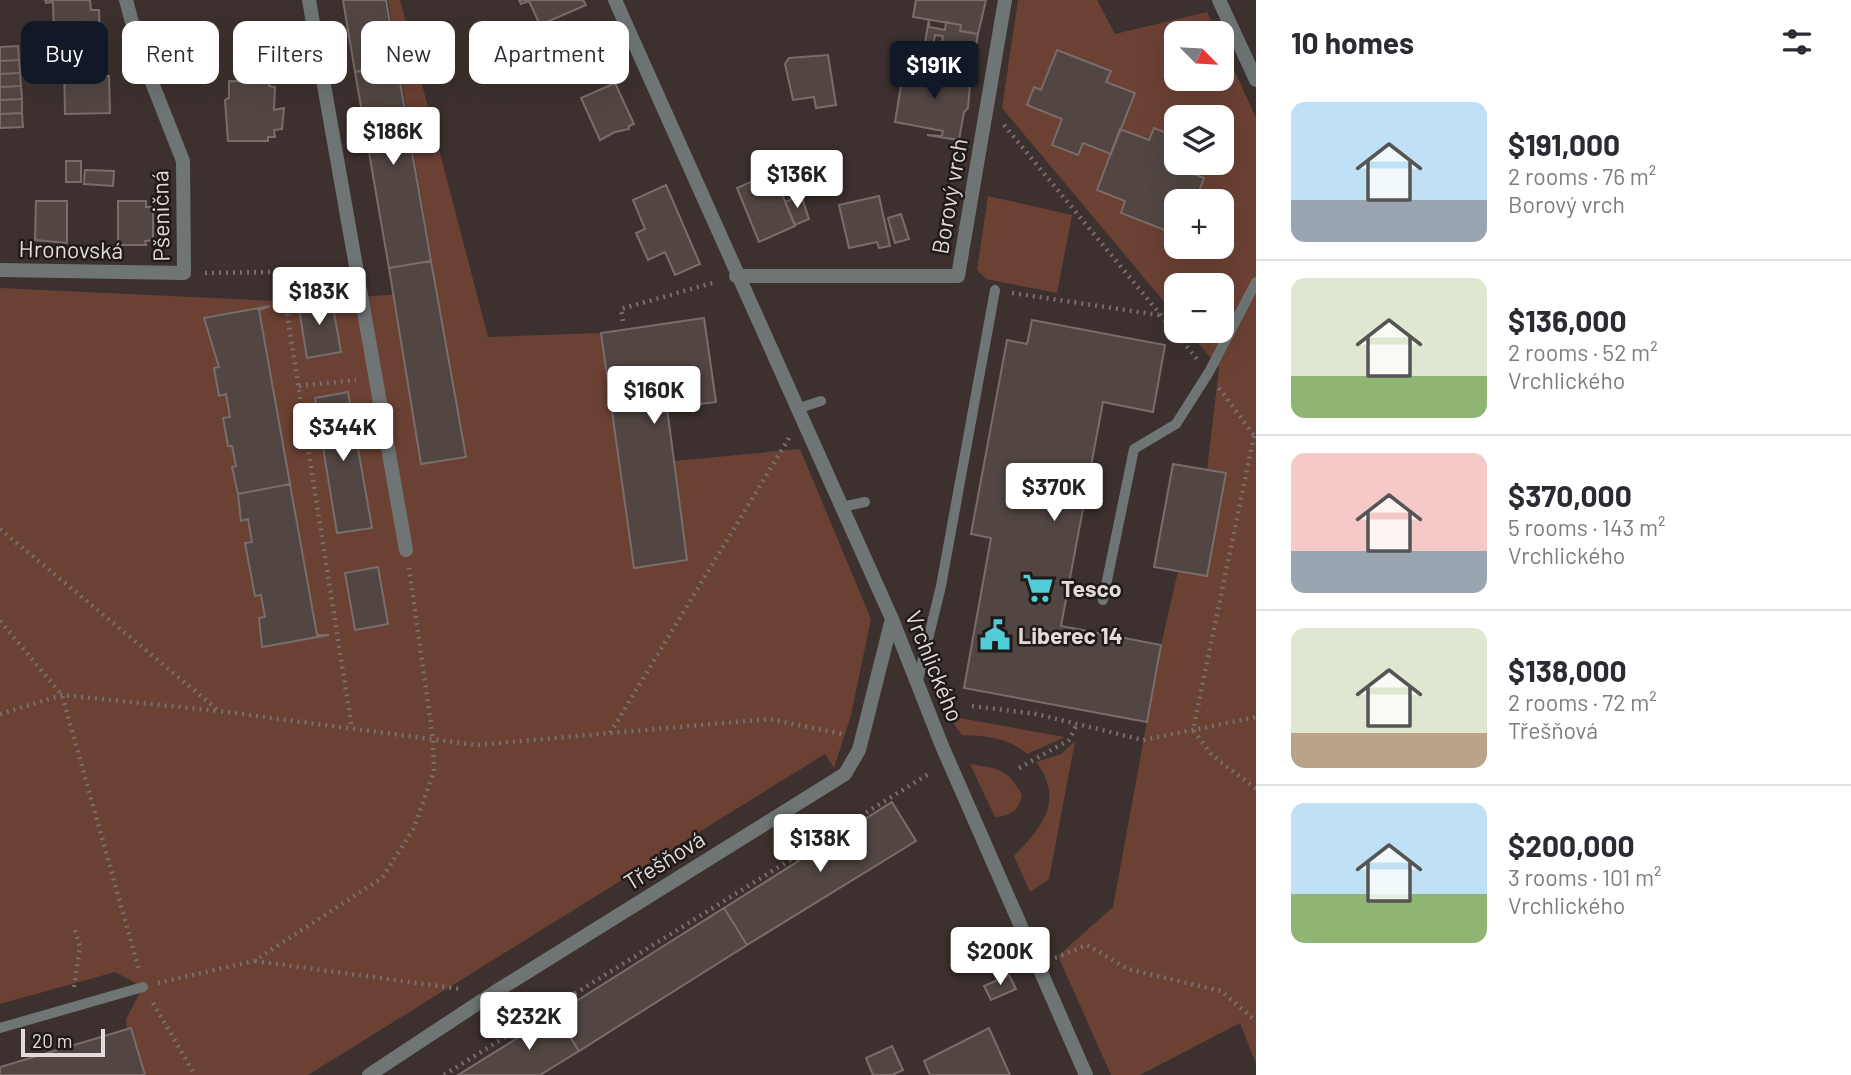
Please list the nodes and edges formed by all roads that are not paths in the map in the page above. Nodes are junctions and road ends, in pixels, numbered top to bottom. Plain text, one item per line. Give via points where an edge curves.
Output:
1 (126, 0) edge
2 (309, 0) edge
3 (615, 0) edge
4 (1005, 0) edge
5 (1219, 0) edge
6 (1256, 80) edge
7 (0, 270) edge
8 (184, 273) joint
9 (736, 276) junction
10 (1256, 282) edge
11 (995, 290) road end
12 (821, 401) dead end
13 (798, 414) junction
14 (864, 502) dead end
15 (842, 507) junction
16 (406, 550) road end
17 (1103, 600) dead end
18 (892, 618) junction
19 (918, 684) junction
20 (143, 987) road end
21 (0, 1027) edge
22 (369, 1075) edge
23 (1086, 1075) edge

1 - 8 street, Pšeničná via 140,52 183,161
2 - 16 street
3 - 9 street, Vrchlického
4 - 9 street, Borový vrch via 958,276
5 - 6 street
7 - 8 street, Hronovská
9 - 13 street, Vrchlického
10 - 17 lane via 1176,424 1134,449
11 - 19 lane via 941,586
12 - 13 lane
13 - 15 street, Vrchlického
14 - 15 lane
15 - 18 street, Vrchlického
18 - 19 street, Vrchlického
18 - 22 street, Třešňová via 853,765 845,774
19 - 23 street, Vrchlického
20 - 21 lane

